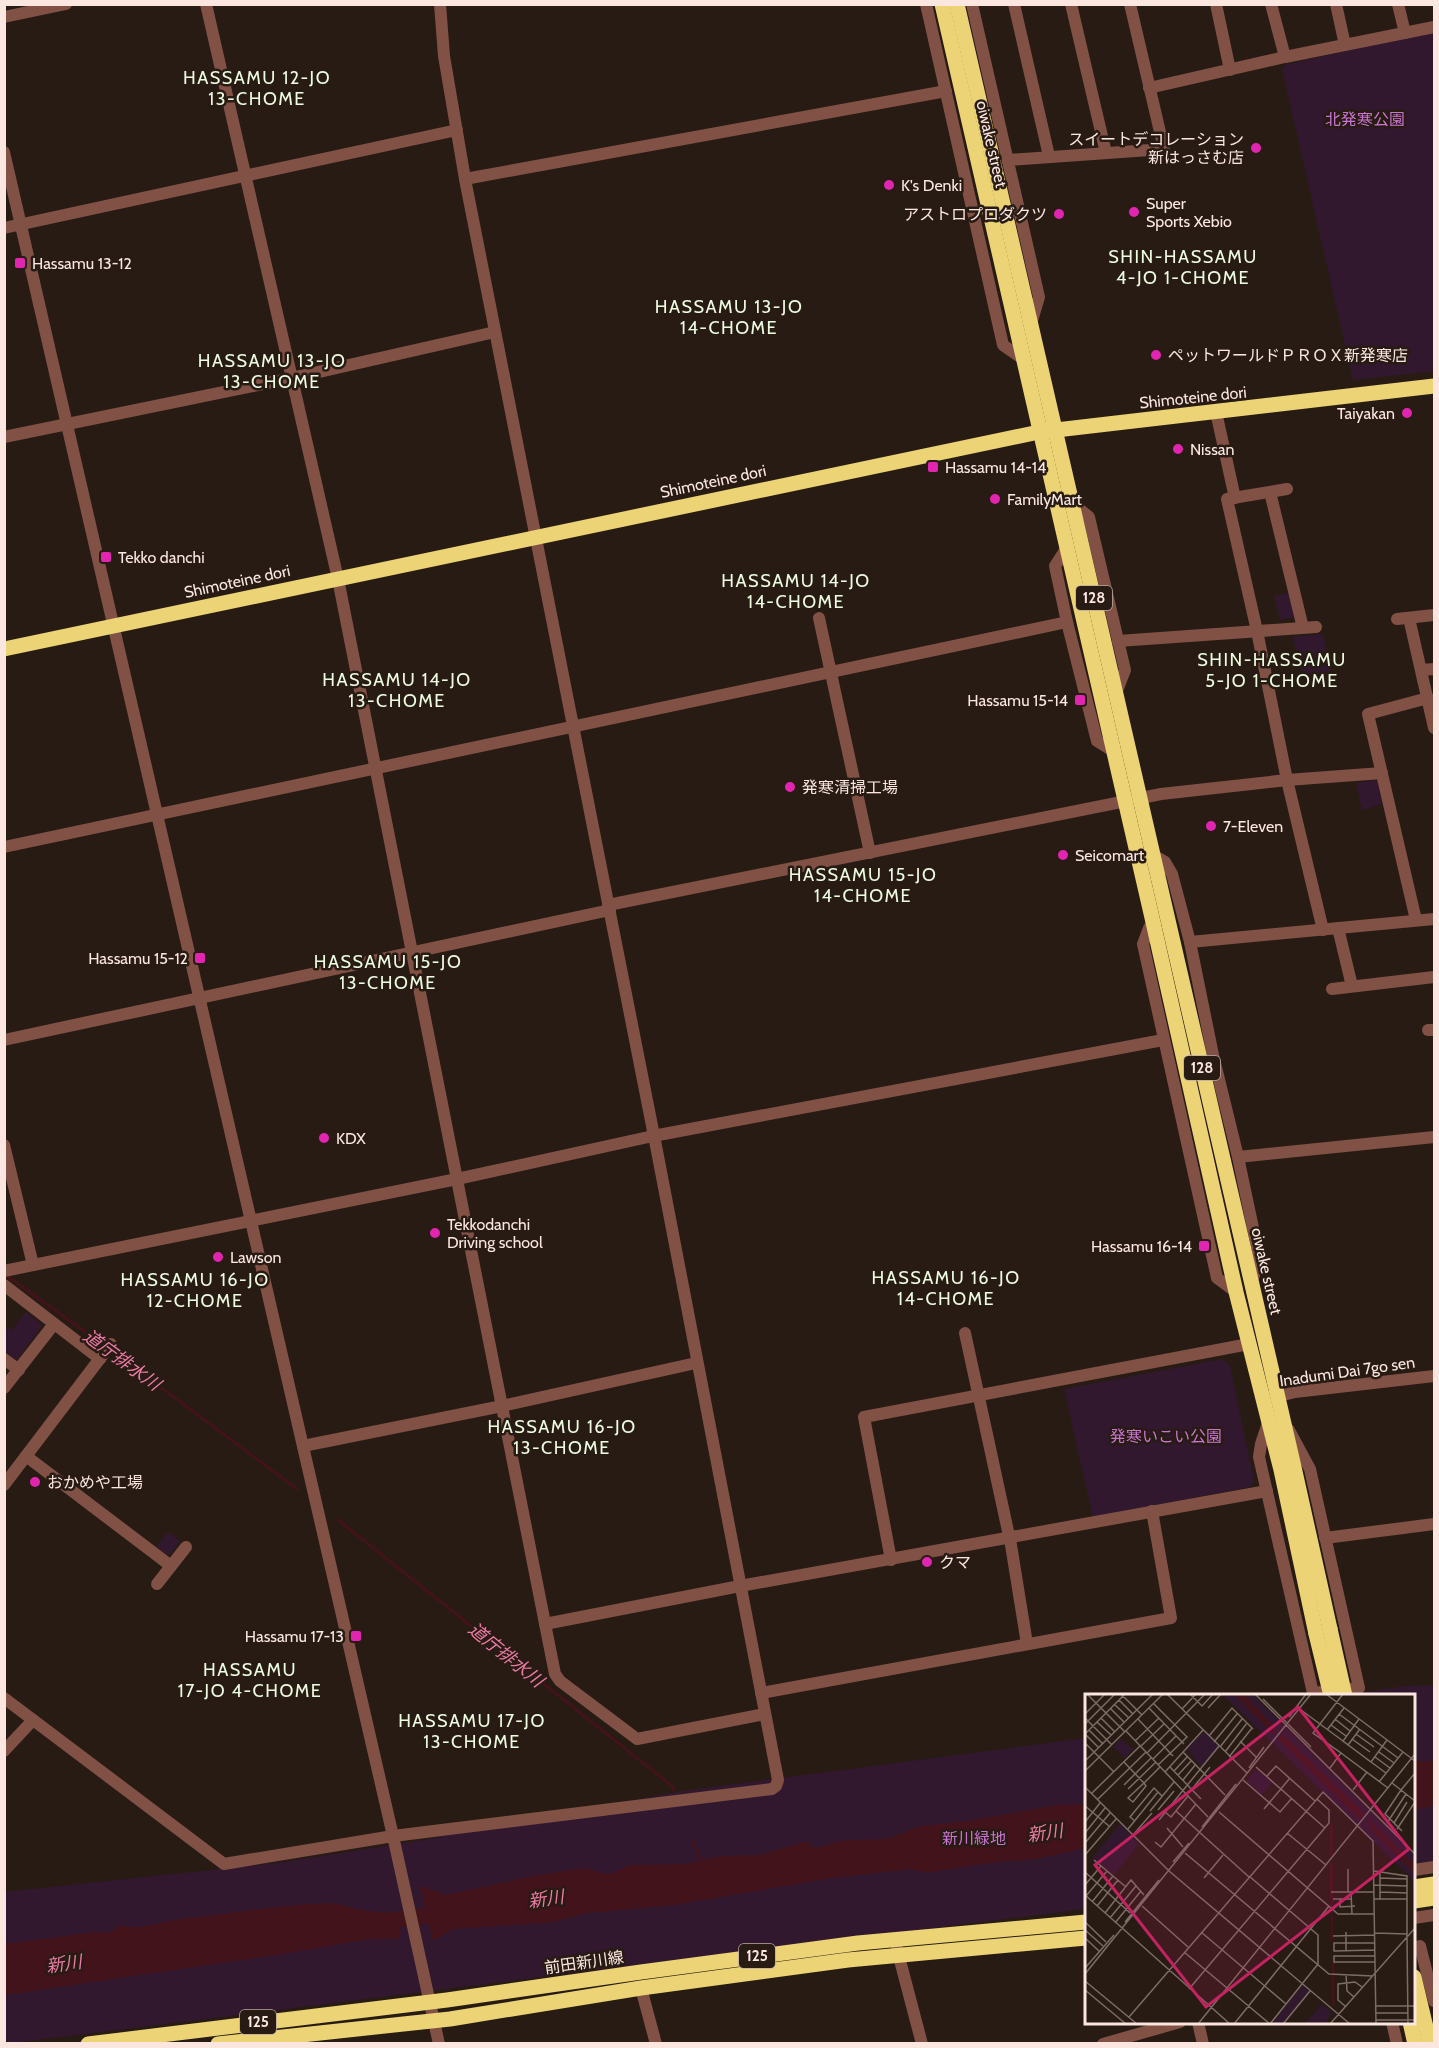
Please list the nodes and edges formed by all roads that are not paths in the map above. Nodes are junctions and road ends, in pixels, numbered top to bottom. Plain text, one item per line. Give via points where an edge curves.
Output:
1 (66, 4) edge
2 (206, 4) edge
3 (440, 4) edge
4 (926, 4) edge
5 (942, 4) edge
6 (957, 4) edge
7 (972, 4) edge
8 (1014, 4) edge
9 (1071, 4) edge
10 (1130, 4) edge
11 (1216, 4) edge
12 (1272, 4) edge
13 (1336, 4) edge
14 (1398, 4) edge
15 (4, 17) edge
16 (1434, 27) edge
17 (1405, 33) junction
18 (1345, 45) junction
19 (1285, 57) junction
20 (1230, 70) junction
21 (1149, 88) junction
22 (946, 91) junction
23 (457, 130) junction
24 (4, 152) edge
25 (1106, 153) junction
26 (1049, 156) junction
27 (1008, 160) junction
28 (246, 176) junction
29 (465, 179) junction
30 (21, 224) junction
31 (4, 228) edge
32 (1031, 324) junction
33 (495, 332) junction
34 (1023, 359) junction
35 (292, 378) junction
36 (1434, 386) edge
37 (1216, 412) junction
38 (67, 424) junction
39 (1056, 430) junction
40 (1039, 432) junction
41 (4, 437) edge
42 (1287, 489) dead end
43 (1270, 492) junction
44 (1235, 498) junction
45 (1072, 503) junction
46 (536, 536) junction
47 (1066, 549) junction
48 (338, 579) junction
49 (1434, 615) edge
50 (819, 618) dead end
51 (1067, 622) junction
52 (114, 626) junction
53 (1316, 627) dead end
54 (1303, 628) junction
55 (1257, 631) junction
56 (1119, 641) junction
57 (4, 649) edge
58 (1428, 669) edge
59 (831, 671) junction
60 (1116, 693) junction
61 (1428, 698) junction
62 (573, 726) junction
63 (1434, 728) edge
64 (1113, 751) junction
65 (376, 769) junction
66 (1382, 773) junction
67 (1287, 780) junction
68 (1133, 800) junction
69 (156, 814) junction
70 (4, 847) edge
71 (870, 853) junction
72 (1153, 855) junction
73 (609, 908) junction
74 (1434, 919) edge
75 (1416, 920) junction
76 (1153, 922) junction
77 (1338, 928) junction
78 (1323, 930) junction
79 (1190, 942) junction
80 (412, 953) junction
81 (1434, 977) edge
82 (1352, 986) junction
83 (1332, 988) dead end
84 (200, 999) junction
85 (4, 1040) edge
86 (1163, 1040) junction
87 (653, 1136) junction
88 (1434, 1137) edge
89 (4, 1145) edge
90 (1238, 1156) junction
91 (457, 1179) junction
92 (251, 1221) junction
93 (33, 1265) junction
94 (7, 1270) edge
95 (1251, 1282) junction
96 (4, 1285) edge
97 (1236, 1292) junction
98 (54, 1324) junction
99 (965, 1333) dead end
100 (111, 1344) dead end
101 (1249, 1344) junction
102 (101, 1358) junction
103 (4, 1359) edge
104 (696, 1363) junction
105 (19, 1370) junction
106 (1434, 1376) edge
107 (4, 1388) edge
108 (979, 1396) junction
109 (1270, 1398) junction
110 (502, 1406) junction
111 (1275, 1418) junction
112 (303, 1446) junction
113 (26, 1456) junction
114 (7, 1478) edge
115 (1267, 1491) junction
116 (1152, 1511) junction
117 (1434, 1524) edge
118 (1009, 1538) junction
119 (1325, 1538) junction
120 (186, 1547) dead end
121 (891, 1560) junction
122 (171, 1566) junction
123 (157, 1584) dead end
124 (740, 1586) junction
125 (545, 1624) junction
126 (1323, 1632) junction
127 (1027, 1644) junction
128 (761, 1693) junction
129 (1331, 1694) edge
130 (1345, 1694) edge
131 (4, 1698) edge
132 (765, 1714) junction
133 (33, 1720) junction
134 (4, 1751) edge
135 (393, 1836) junction
136 (1434, 1867) edge
137 (1415, 1870) edge
138 (1434, 1884) edge
139 (1415, 1887) edge
140 (1434, 1898) edge
141 (1415, 1901) edge
142 (1434, 1915) edge
143 (1415, 1918) edge
144 (1085, 1922) edge
145 (1085, 1938) edge
146 (896, 1947) junction
147 (1417, 1947) dead end
148 (1415, 1985) edge
149 (641, 1988) junction
150 (1434, 2001) edge
151 (429, 2002) junction
152 (433, 2020) junction
153 (1173, 2024) edge
154 (1198, 2024) edge
155 (1392, 2024) edge
156 (1410, 2024) edge
157 (172, 2038) edge
158 (272, 2040) edge
159 (88, 2043) edge
160 (218, 2043) edge
161 (439, 2043) edge
162 (656, 2043) edge
163 (922, 2043) edge
164 (1103, 2043) edge
165 (1203, 2043) edge
166 (1397, 2043) edge
167 (1415, 2043) edge
168 (1430, 2043) edge

1 - 15 street
2 - 28 street
3 - 23 street
4 - 22 street
5 - 34 main road, oiwake street / 128
6 - 32 main road, oiwake street / 128
7 - 27 street
8 - 26 street
9 - 25 street
10 - 21 street
11 - 20 street
12 - 19 street
13 - 18 street
14 - 17 street
16 - 17 street
17 - 18 street
18 - 19 street
19 - 20 street
20 - 21 street
21 - 25 street via 1164,149
22 - 29 street
22 - 34 street via 1003,345
23 - 28 street
23 - 29 street
24 - 30 street
25 - 26 street
26 - 27 street
27 - 32 street via 1039,297
28 - 30 street
28 - 35 street
29 - 33 street
30 - 31 street
30 - 38 street
32 - 39 main road, oiwake street / 128
33 - 35 street
33 - 46 street
34 - 40 main road, oiwake street / 128
35 - 38 street
35 - 48 street
36 - 37 main road, Shimoteine dori
37 - 39 main road, Shimoteine dori
37 - 44 street
38 - 41 street
38 - 52 street
39 - 40 main road, Shimoteine dori
39 - 45 main road, 128
40 - 46 main road, Shimoteine dori
40 - 47 main road, 128
42 - 43 street
43 - 44 street
43 - 54 street
44 - 55 street via 1227,499
45 - 56 street via 1089,517
45 - 60 main road, 128
46 - 48 main road, Shimoteine dori
46 - 62 street
47 - 51 street via 1055,567
47 - 64 main road, 128
48 - 52 main road, Shimoteine dori
48 - 65 street
49 - 58 street via 1403,619
50 - 59 street
51 - 59 street
51 - 64 street via 1098,741
52 - 57 main road, Shimoteine dori
52 - 69 street
53 - 54 street
54 - 55 street
55 - 56 street
55 - 67 street
56 - 60 street via 1125,670
58 - 61 street
59 - 62 street
59 - 71 street
60 - 68 main road, 128
61 - 63 street
61 - 66 street via 1368,714
62 - 65 street
62 - 73 street
64 - 68 main road, 128
65 - 69 street
65 - 80 street
66 - 67 street
66 - 75 street
67 - 68 street
67 - 78 street
68 - 71 street
68 - 72 main road, 128
68 - 76 main road, 128
69 - 70 street
69 - 84 street
71 - 73 street
72 - 79 street via 1165,862 1172,874
72 - 95 main road, oiwake street / 128
73 - 80 street
73 - 87 street
74 - 75 street
75 - 77 street
76 - 86 street via 1143,944
76 - 97 main road, oiwake street / 128
77 - 78 street
77 - 82 street
78 - 79 street
79 - 90 street
80 - 84 street
80 - 91 street
81 - 82 street
82 - 83 street
84 - 85 street
84 - 92 street
86 - 87 street
86 - 97 street via 1217,1278
87 - 91 street
87 - 104 street
88 - 90 street
89 - 93 street
90 - 95 street via 1260,1261
91 - 92 street
91 - 110 street
92 - 93 street
92 - 112 street
93 - 94 street
95 - 109 main road, oiwake street / 128
96 - 98 street
97 - 101 main road, 128
98 - 102 street
98 - 105 street
99 - 108 street
100 - 102 street
101 - 108 street
101 - 109 main road, 128
102 - 113 street
103 - 105 street
104 - 110 street
104 - 124 street
105 - 107 street
106 - 109 street, Inadumi Dai 7go sen
108 - 118 street
108 - 121 street via 864,1417
109 - 111 main road, oiwake street / 128
110 - 112 street
110 - 125 street
111 - 115 street via 1261,1444 1259,1457
111 - 119 street via 1310,1469
111 - 126 main road, oiwake street / 128
112 - 135 street
113 - 114 street
113 - 122 street
115 - 116 street
115 - 119 street via 1313,1693 1359,1688
116 - 118 street
116 - 127 street via 1171,1618
117 - 119 street
118 - 121 street
118 - 127 street
120 - 122 street
121 - 124 street
122 - 123 street
124 - 125 street
124 - 128 street
125 - 132 street via 560,1682 637,1739
126 - 129 main road, oiwake street / 128, bridge
126 - 130 main road, oiwake street / 128, bridge
127 - 128 street
128 - 132 street
131 - 133 street
132 - 135 street via 778,1780 772,1789
133 - 134 street
133 - 135 street via 224,1864
135 - 151 street
136 - 137 street
138 - 139 main road
140 - 141 main road
142 - 143 street
144 - 146 main road, 前田新川線 / 125
145 - 146 main road, 前田新川線 / 125
146 - 149 main road, 前田新川線 / 125
146 - 151 main road, 前田新川線 / 125 via 641,1972
146 - 163 street
147 - 150 street via 1420,1946
148 - 168 main road
149 - 152 main road, 前田新川線 / 125
149 - 162 street
151 - 152 street
151 - 157 main road, 前田新川線 / 125
152 - 158 main road, 前田新川線 / 125
152 - 161 street
153 - 164 street
154 - 165 street
155 - 166 street
156 - 167 main road
157 - 159 main road, 前田新川線 / 125
158 - 160 main road, 前田新川線 / 125

